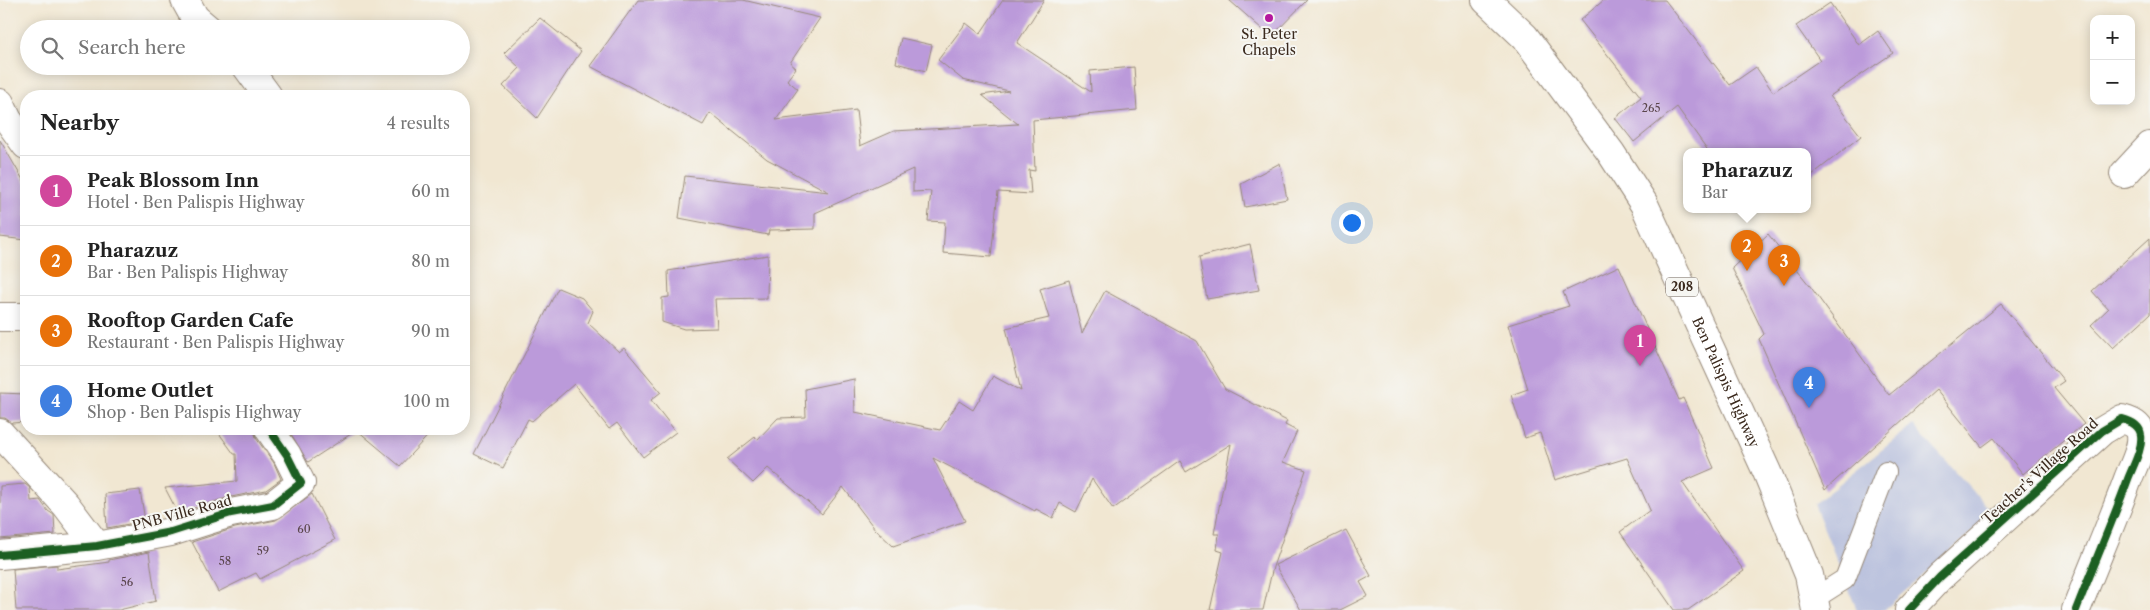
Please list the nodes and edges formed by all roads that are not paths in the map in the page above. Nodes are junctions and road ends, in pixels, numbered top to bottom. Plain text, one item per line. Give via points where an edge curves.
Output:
1 (185, 0) edge
2 (1486, 0) edge
3 (197, 20) edge
4 (253, 75) edge
5 (264, 90) edge
6 (0, 103) edge
7 (20, 137) edge
8 (2150, 146) edge
9 (2124, 174) dead end
10 (0, 317) edge
11 (20, 317) edge
12 (0, 433) edge
13 (273, 435) edge
14 (1886, 472) dead end
15 (97, 546) junction
16 (0, 555) edge
17 (1816, 604) edge
18 (1909, 610) edge
19 (2076, 610) edge

1 - 3 street
2 - 17 street, Ben Palispis Highway / 208 via 1525,37 1611,153 1644,204 1767,472 1809,576
4 - 5 street
6 - 7 street
8 - 9 street
10 - 11 street
12 - 15 street via 66,505
13 - 15 street, PNB Ville Road via 301,483 273,505 231,513 170,532
14 - 17 lane via 1845,579
15 - 16 street, PNB Ville Road
18 - 19 street, Teacher's Village Road via 2102,431 2122,419 2139,429 2141,436 2137,454

